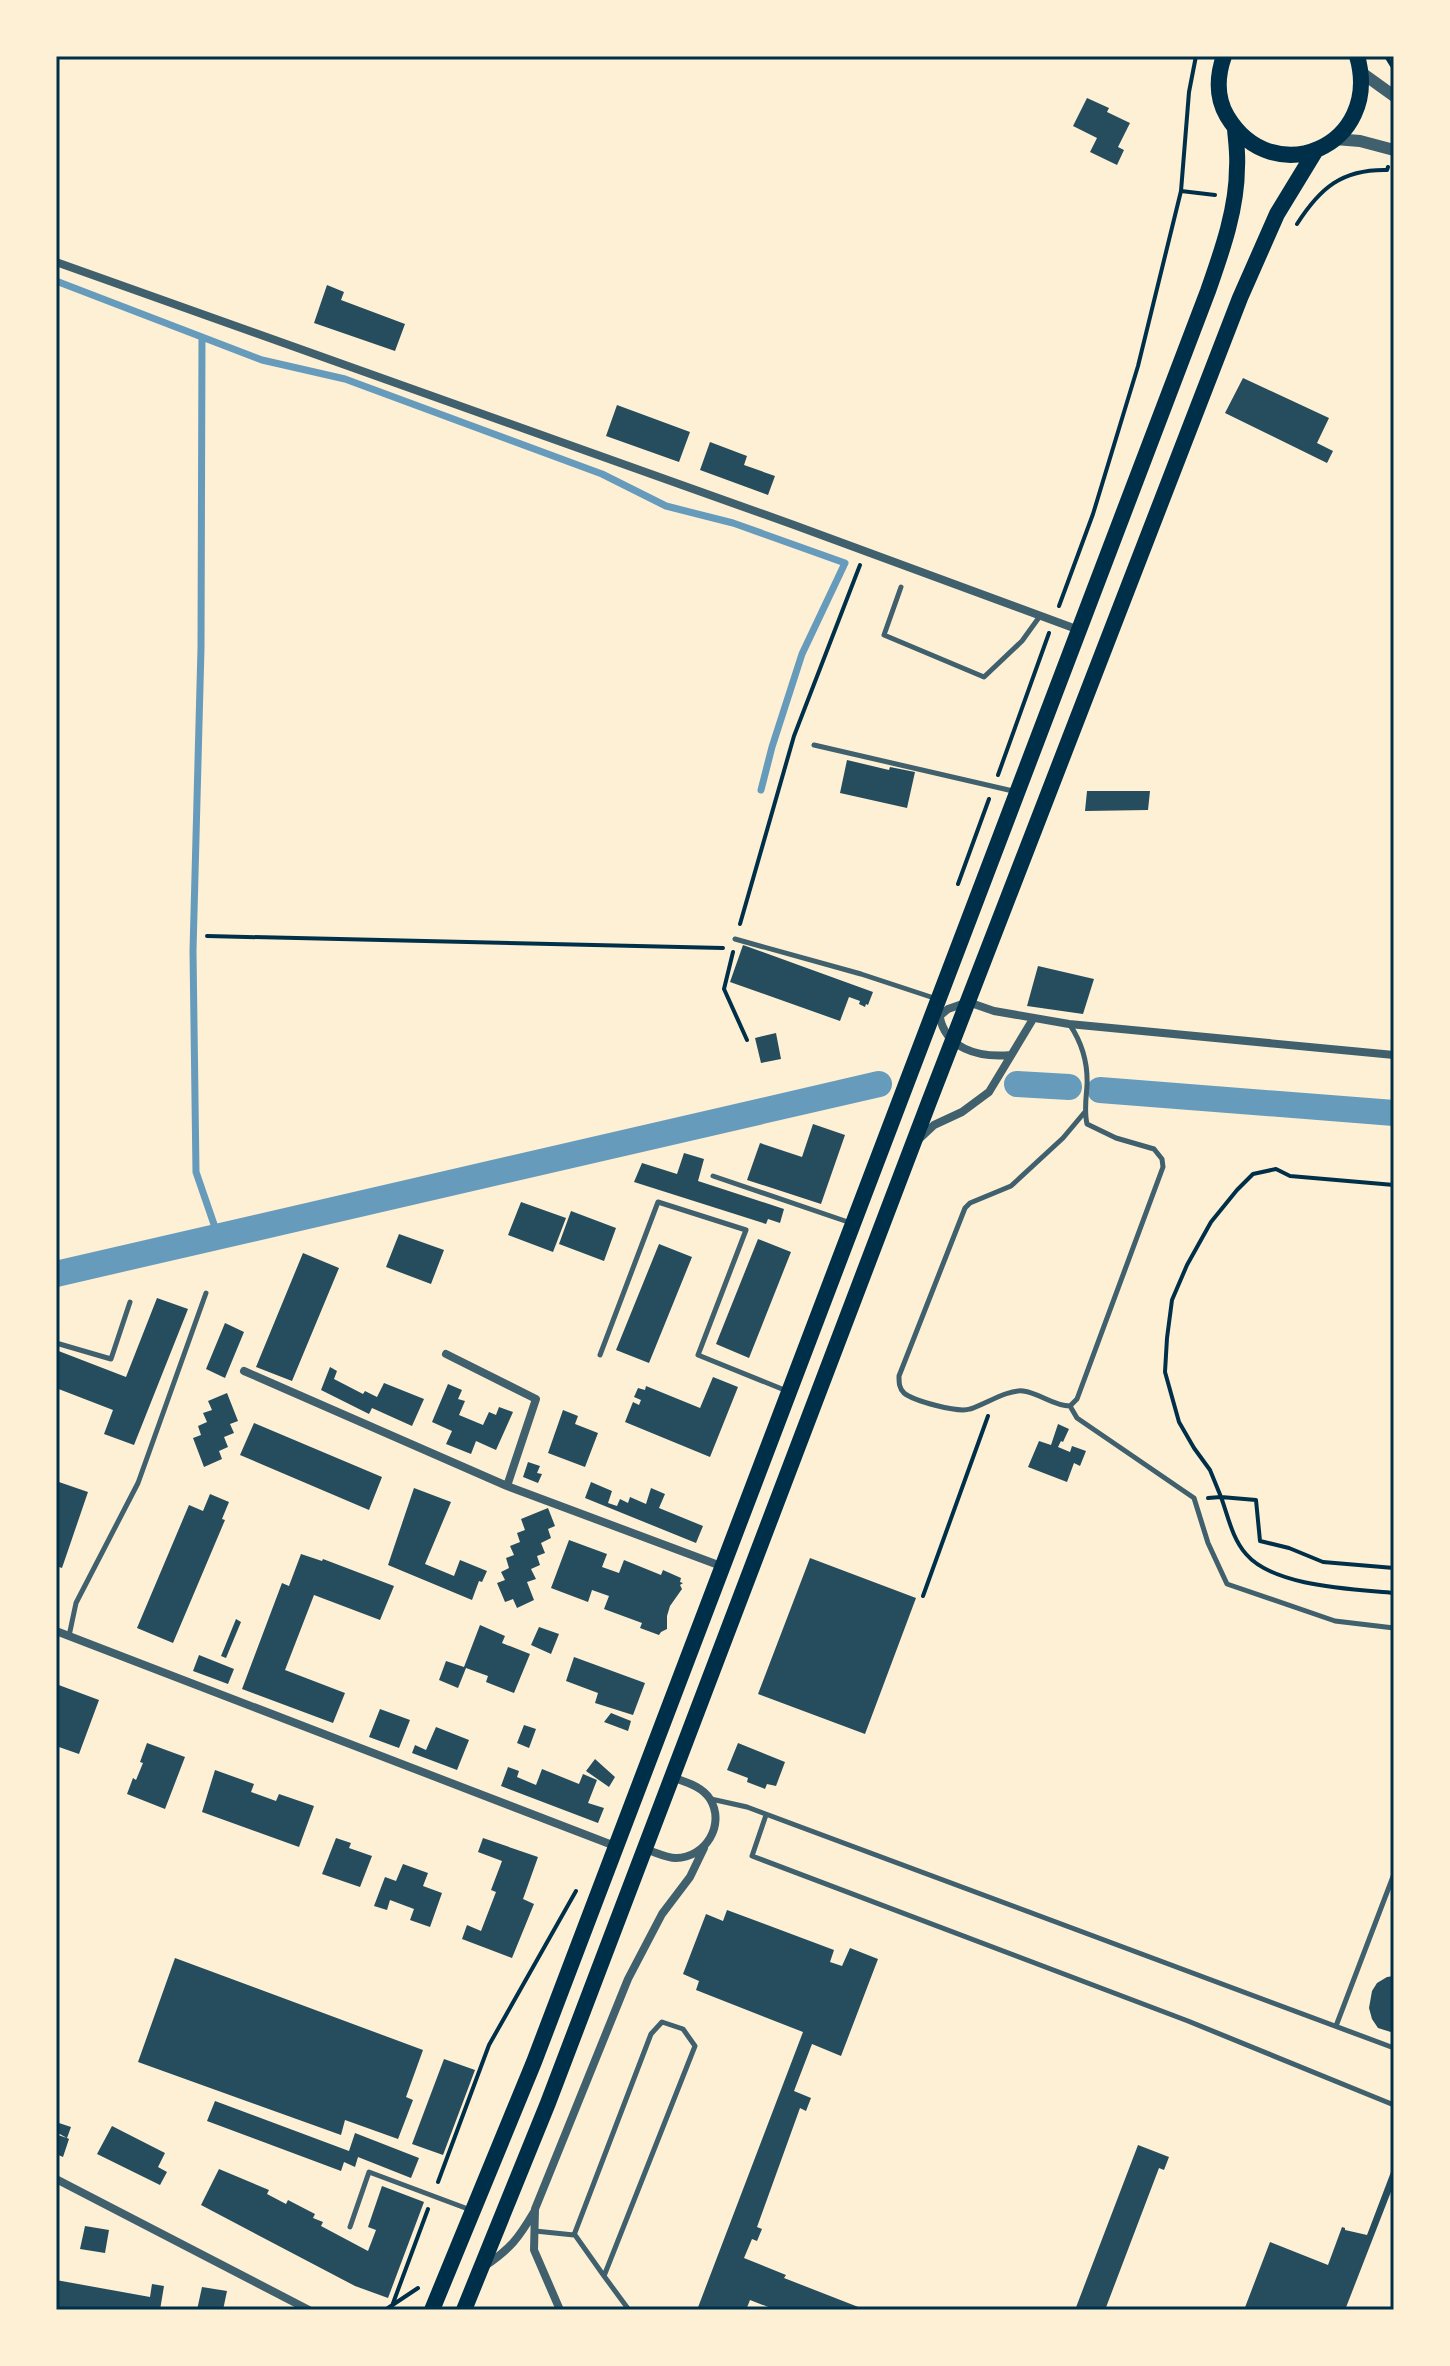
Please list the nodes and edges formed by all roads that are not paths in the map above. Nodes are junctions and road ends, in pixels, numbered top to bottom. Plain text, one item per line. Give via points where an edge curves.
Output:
1 (1224, 56) edge
2 (1357, 56) edge
3 (1362, 73) junction
4 (1394, 96) edge
5 (1235, 129) junction
6 (1335, 139) junction
7 (1316, 150) junction
8 (1394, 150) edge
9 (56, 262) edge
10 (901, 587) dead end
11 (1040, 616) junction
12 (1080, 630) junction
13 (814, 745) dead end
14 (1018, 792) junction
15 (735, 939) road end
16 (968, 1002) junction
17 (939, 1007) junction
18 (1033, 1019) junction
19 (1069, 1024) junction
20 (953, 1040) junction
21 (1011, 1055) junction
22 (1394, 1055) edge
23 (1084, 1113) junction
24 (913, 1143) junction
25 (713, 1176) dead end
26 (852, 1224) junction
27 (206, 1293) dead end
28 (130, 1302) dead end
29 (56, 1343) edge
30 (446, 1354) dead end
31 (600, 1355) dead end
32 (244, 1371) dead end
33 (788, 1391) junction
34 (1070, 1406) junction
35 (507, 1486) junction
36 (721, 1566) junction
37 (1394, 1628) edge
38 (56, 1631) edge
39 (69, 1636) junction
40 (672, 1777) junction
41 (710, 1799) junction
42 (766, 1815) junction
43 (615, 1846) junction
44 (645, 1848) junction
45 (704, 1848) junction
46 (1394, 1874) edge
47 (1336, 2026) junction
48 (1394, 2048) edge
49 (1394, 2105) edge
50 (56, 2179) edge
51 (535, 2209) junction
52 (473, 2211) junction
53 (350, 2227) dead end
54 (534, 2231) junction
55 (574, 2235) junction
56 (482, 2269) junction
57 (604, 2276) junction
58 (309, 2310) edge
59 (432, 2310) edge
60 (464, 2310) edge
61 (560, 2310) edge
62 (629, 2310) edge

1 - 5 main road via 1218,90
2 - 3 main road
3 - 4 street
3 - 6 main road via 1358,109
5 - 7 main road via 1251,144 1272,152
5 - 12 main road via 1234,198 1223,248
6 - 7 main road
6 - 8 street
7 - 16 main road via 1277,214 1240,298
9 - 11 street
10 - 11 lane via 884,635 984,677
11 - 12 street
12 - 14 main road
13 - 14 lane
14 - 17 main road
15 - 17 lane via 861,974
16 - 17 street
16 - 18 street
16 - 20 main road
17 - 20 street via 941,1027
17 - 26 main road
18 - 19 street
18 - 21 street
19 - 22 street
19 - 23 lane via 1084,1055
20 - 21 street via 980,1055
20 - 24 main road
21 - 24 street via 989,1092
23 - 34 lane via 1095,1130 1154,1149 1163,1167
23 - 34 lane via 1011,1186 965,1208 899,1376 906,1395 950,1409 967,1411 1021,1391
24 - 40 main road
25 - 26 lane
26 - 33 main road
27 - 39 lane via 138,1483 76,1603
28 - 29 lane via 111,1359
30 - 35 street via 536,1399
31 - 33 lane via 658,1202 746,1230 698,1355
32 - 35 street
33 - 36 main road
34 - 37 lane via 1077,1418 1194,1498 1227,1584 1335,1621
35 - 36 street
36 - 43 main road
38 - 39 street
39 - 43 street
40 - 41 street via 698,1787
40 - 44 main road
41 - 42 lane
41 - 45 street via 714,1833
42 - 47 lane
42 - 49 lane via 752,1856
43 - 52 main road
44 - 45 street via 672,1859
44 - 56 main road
45 - 51 street via 628,1979
46 - 47 lane
47 - 48 lane
50 - 58 street
51 - 54 street
51 - 56 street via 511,2248
52 - 53 lane via 369,2172
52 - 59 main road
54 - 55 lane
54 - 61 street via 534,2250
55 - 57 lane
55 - 57 lane via 651,2034 662,2022 683,2029 695,2046
56 - 60 main road
57 - 62 lane

